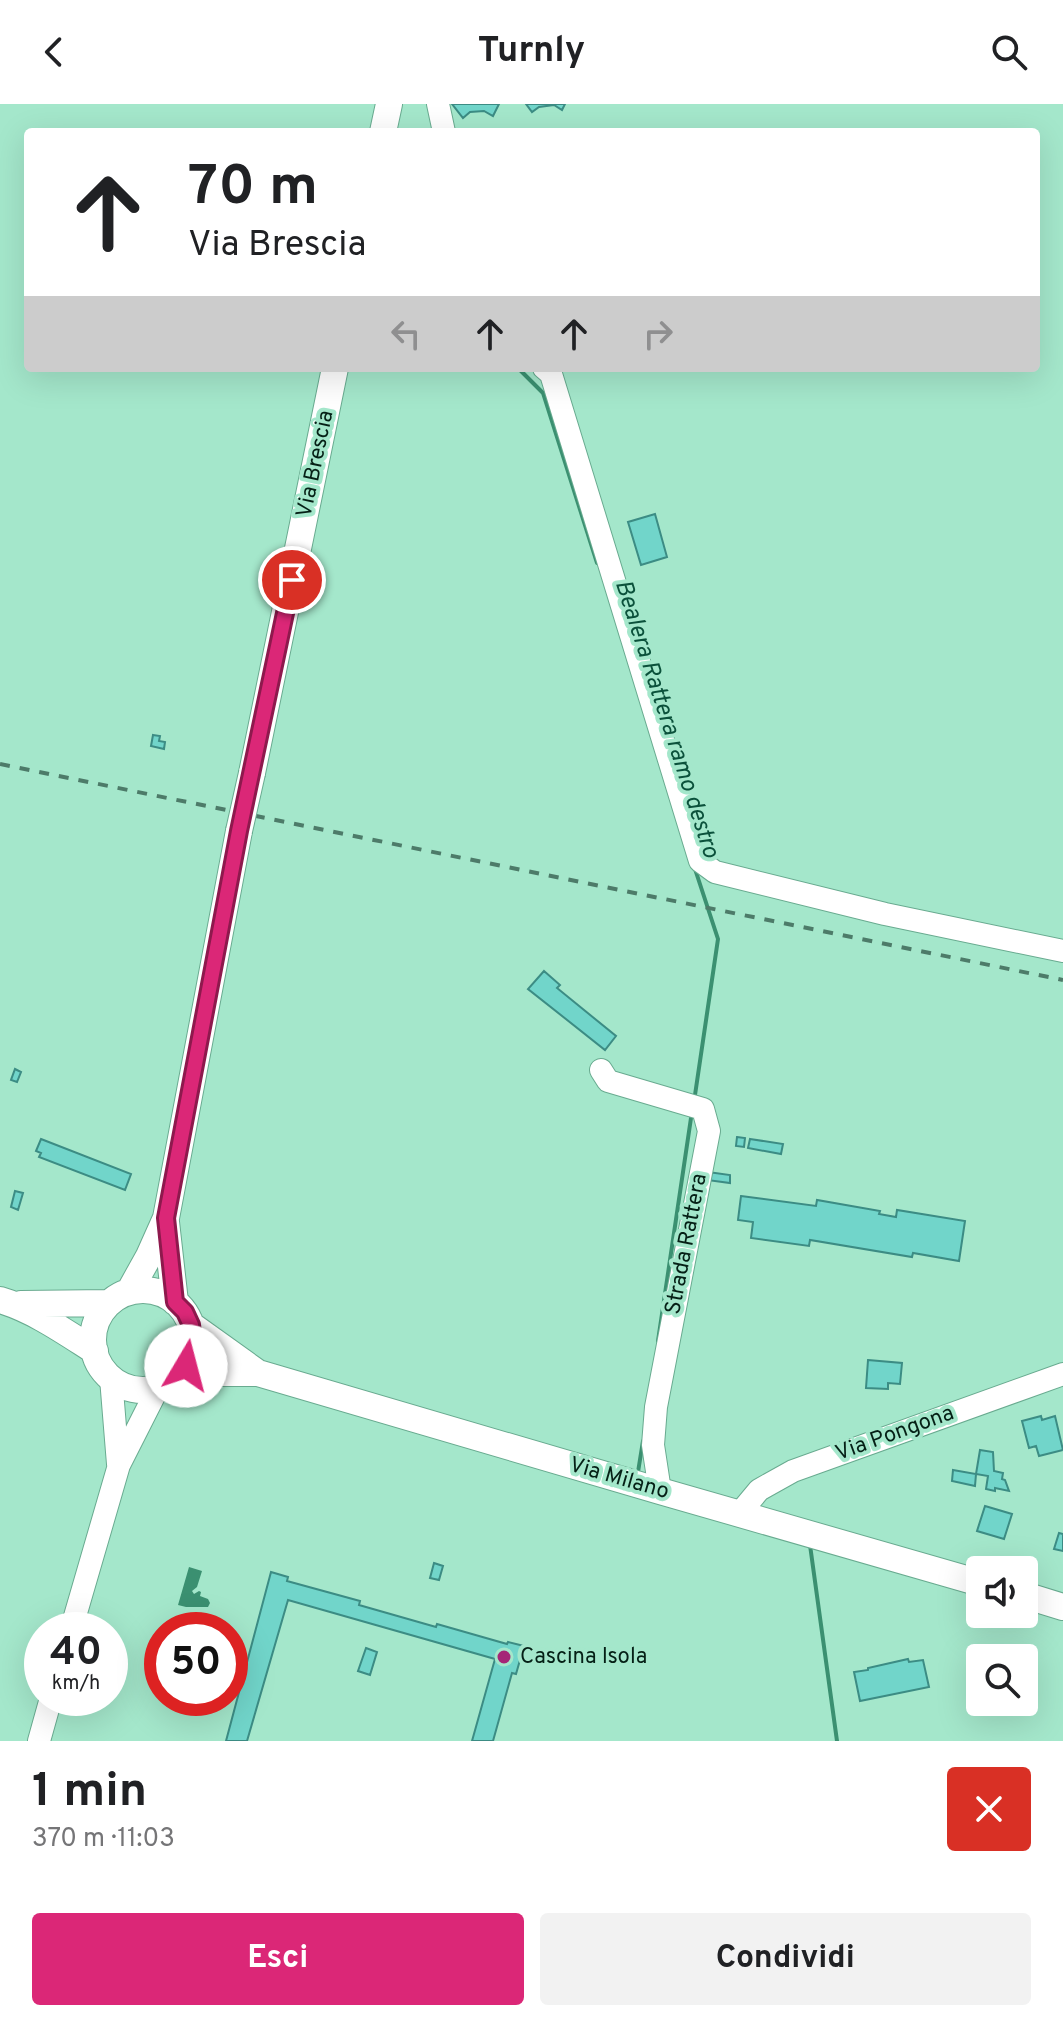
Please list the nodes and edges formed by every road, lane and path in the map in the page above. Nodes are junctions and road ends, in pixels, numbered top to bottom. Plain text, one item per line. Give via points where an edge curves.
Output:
1 (389, 104) edge
2 (438, 104) edge
3 (384, 128) edge
4 (443, 128) edge
5 (334, 372) edge
6 (549, 372) edge
7 (1063, 951) edge
8 (601, 1070) dead end
9 (166, 1218) junction
10 (119, 1298) junction
11 (6, 1302) edge
12 (175, 1302) junction
13 (191, 1325) junction
14 (95, 1351) junction
15 (258, 1373) junction
16 (1063, 1374) edge
17 (111, 1378) junction
18 (167, 1382) junction
19 (119, 1465) junction
20 (660, 1491) junction
21 (739, 1514) junction
22 (966, 1579) edge
23 (1038, 1599) edge
24 (1063, 1607) edge
25 (76, 1612) edge
26 (46, 1716) edge
27 (39, 1741) edge

1 - 3 main road
2 - 4 street
5 - 9 main road, Via Brescia, bridge
6 - 7 street via 700,861 715,872
8 - 20 street, Strada Rattera via 608,1081 703,1109 709,1131 656,1407 653,1445
9 - 10 main road via 149,1256
9 - 12 main road
10 - 11 main road
10 - 12 main road via 145,1290
10 - 14 main road via 95,1325
11 - 14 main road
12 - 13 main road
13 - 15 main road, Via Milano
13 - 18 main road via 192,1353
14 - 17 main road
15 - 18 main road, Via Milano
15 - 20 main road, Via Milano
16 - 21 street, Via Pongona via 793,1471 759,1490
17 - 18 main road via 141,1390
17 - 19 street
18 - 19 street
19 - 25 street
20 - 21 main road, Via Milano
21 - 22 main road, Via Milano
23 - 24 main road
26 - 27 street

